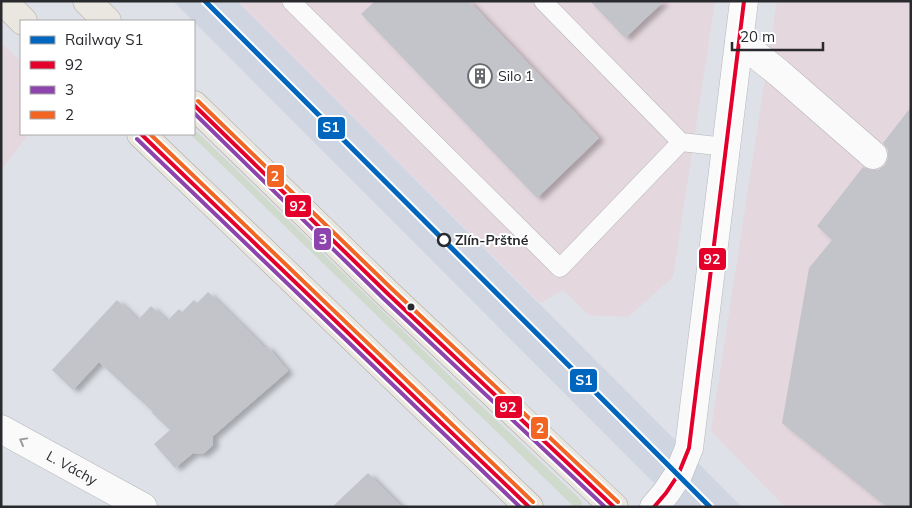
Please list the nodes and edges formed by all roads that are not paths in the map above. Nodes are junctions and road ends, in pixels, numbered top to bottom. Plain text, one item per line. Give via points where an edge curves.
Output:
1 (3, 1) edge
2 (87, 1) edge
3 (291, 1) edge
4 (543, 1) edge
5 (744, 1) edge
6 (23, 20) edge
7 (106, 20) edge
8 (739, 41) junction
9 (195, 106) edge
10 (142, 135) edge
11 (681, 142) junction
12 (726, 147) junction
13 (873, 155) dead end
14 (1, 429) edge
15 (142, 507) edge
16 (528, 507) edge
17 (614, 507) edge
18 (654, 507) edge

1 - 6 main road
2 - 7 main road
3 - 11 lane via 560,268
4 - 11 lane
5 - 8 street
8 - 12 street
8 - 13 street
9 - 17 main road
10 - 16 main road
11 - 12 lane
12 - 18 street via 689,448 678,474
15 -> 14 street, L. Váchy

